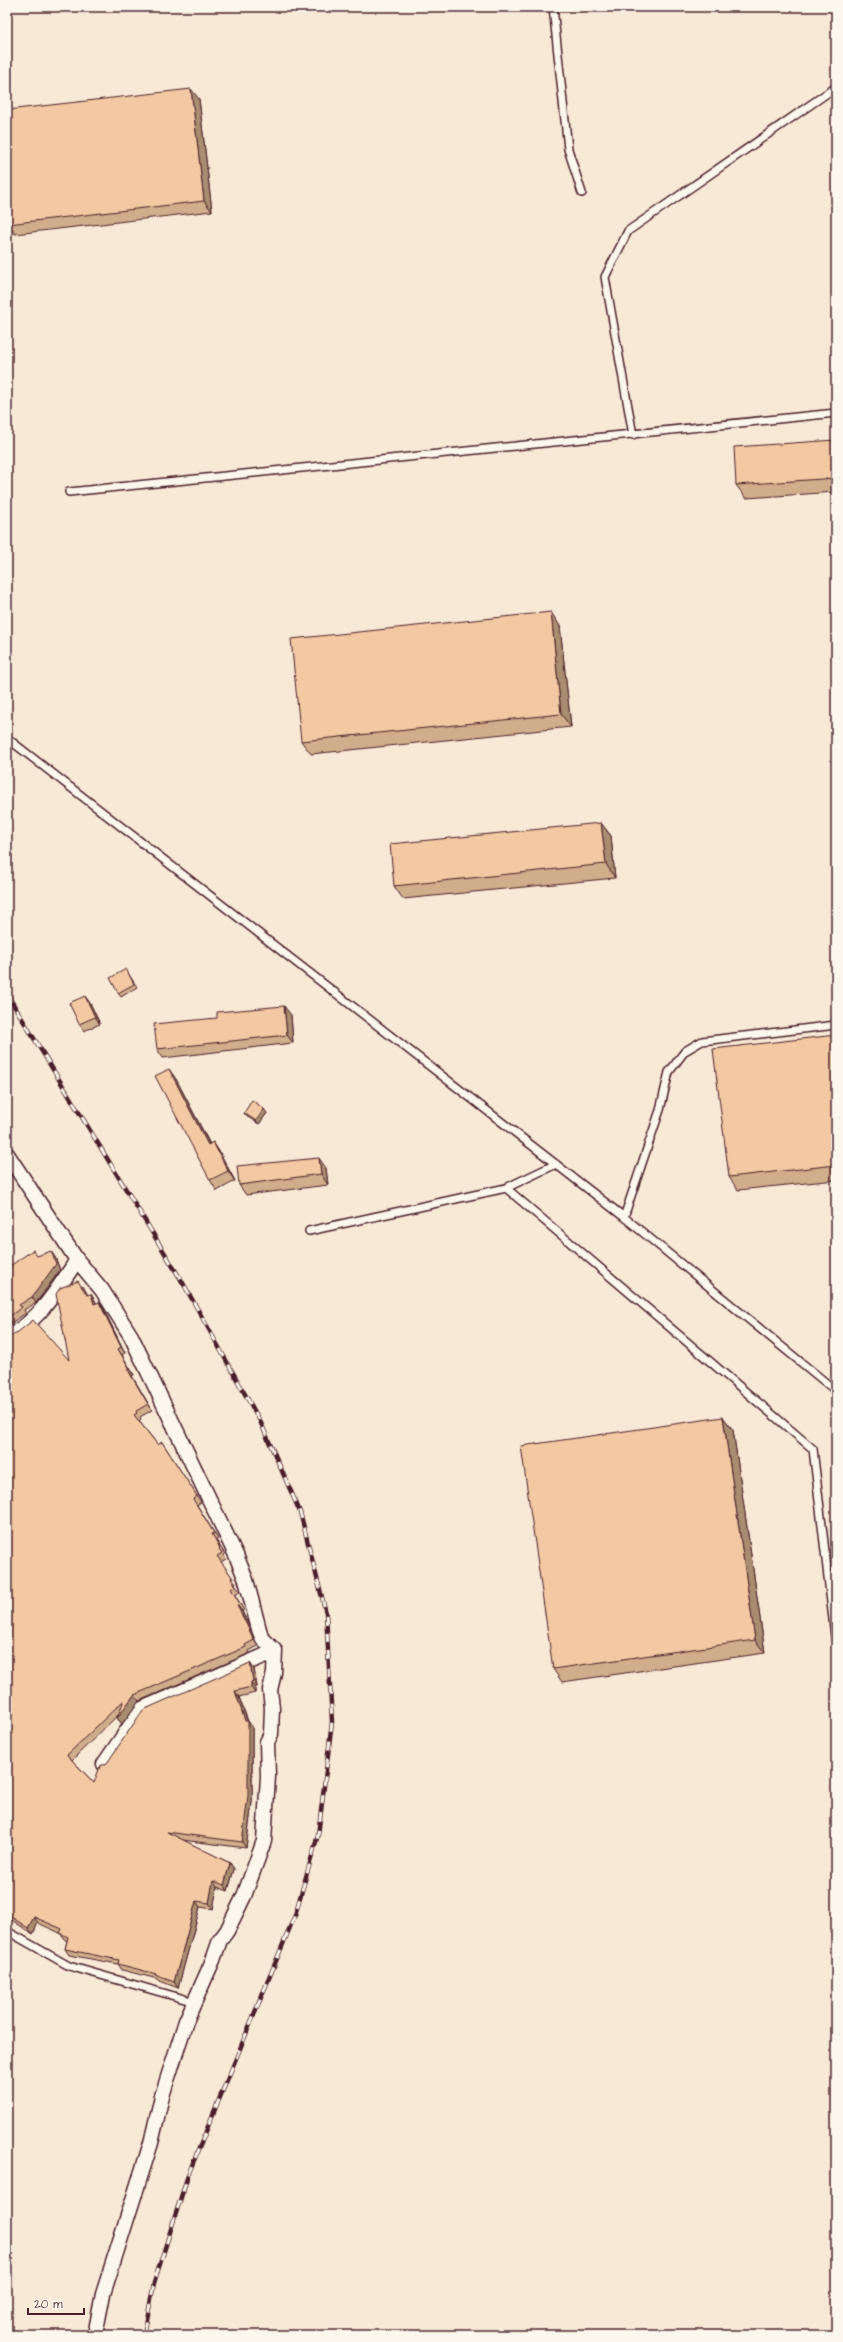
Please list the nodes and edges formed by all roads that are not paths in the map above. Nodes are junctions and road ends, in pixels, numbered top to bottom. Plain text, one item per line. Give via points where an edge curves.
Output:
1 (553, 7) edge
2 (836, 87) edge
3 (582, 193) dead end
4 (836, 413) edge
5 (633, 435) junction
6 (68, 492) dead end
7 (7, 738) edge
8 (836, 1025) edge
9 (7, 1154) edge
10 (556, 1164) junction
11 (506, 1188) junction
12 (624, 1217) junction
13 (308, 1231) dead end
14 (77, 1260) junction
15 (7, 1336) edge
16 (836, 1391) edge
17 (836, 1645) edge
18 (275, 1652) junction
19 (104, 1764) edge
20 (7, 1931) edge
21 (195, 2002) junction
22 (96, 2335) edge

1 - 3 lane via 568,149
2 - 5 lane via 628,231 605,277
4 - 5 lane
5 - 6 lane
7 - 10 lane
8 - 12 lane via 702,1041 685,1052 669,1072 660,1110
9 - 14 street
10 - 11 lane
10 - 12 lane
11 - 13 lane
11 - 17 lane via 813,1449
12 - 16 lane
14 - 15 street via 58,1288 26,1325
14 - 18 street via 102,1290 131,1336 236,1555 246,1580 261,1637
18 - 19 street via 142,1709
18 - 21 street via 270,1690 271,1734 267,1742 268,1776 264,1841 244,1896 220,1940
20 - 21 lane via 69,1966
21 - 22 street via 186,2021 162,2096 151,2143 103,2294

